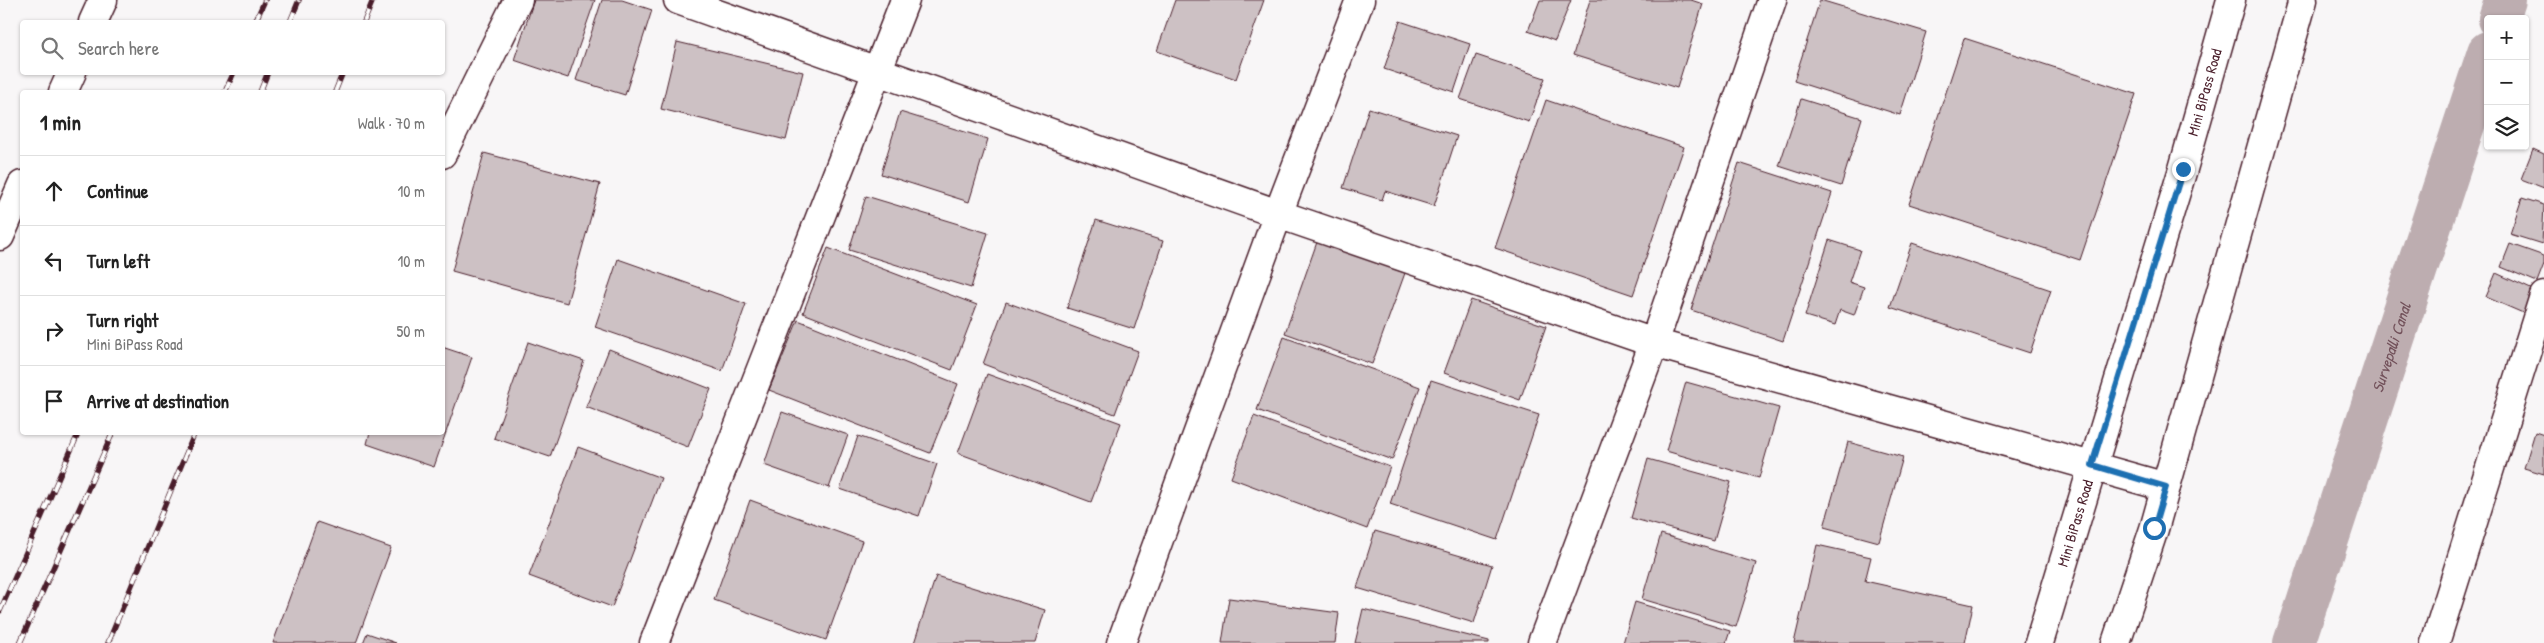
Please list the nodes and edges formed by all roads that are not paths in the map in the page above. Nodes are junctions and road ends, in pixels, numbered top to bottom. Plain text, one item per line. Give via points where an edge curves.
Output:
1 (103, 0) edge
2 (518, 0) edge
3 (678, 0) edge
4 (905, 0) edge
5 (1360, 0) edge
6 (1772, 0) edge
7 (2232, 0) edge
8 (2303, 0) edge
9 (94, 20) edge
10 (879, 72) junction
11 (71, 75) edge
12 (64, 90) edge
13 (445, 148) edge
14 (20, 190) edge
15 (1278, 214) junction
16 (0, 236) edge
17 (2544, 296) edge
18 (1654, 343) junction
19 (2092, 465) junction
20 (2166, 487) junction
21 (654, 643) edge
22 (1121, 643) edge
23 (1542, 643) edge
24 (2039, 643) edge
25 (2116, 643) edge
26 (2435, 643) edge

1 - 9 street
2 - 13 street
3 - 10 street
4 - 10 street
5 - 15 street
6 - 18 street
7 - 19 street, Mini BiPass Road
8 - 20 street
10 - 15 street
10 - 21 street
11 - 12 street
14 - 16 street
15 - 18 street
15 - 22 street
17 - 26 street
18 - 19 street
18 - 23 street
19 - 20 street
19 - 24 street, Mini BiPass Road
20 - 25 street

